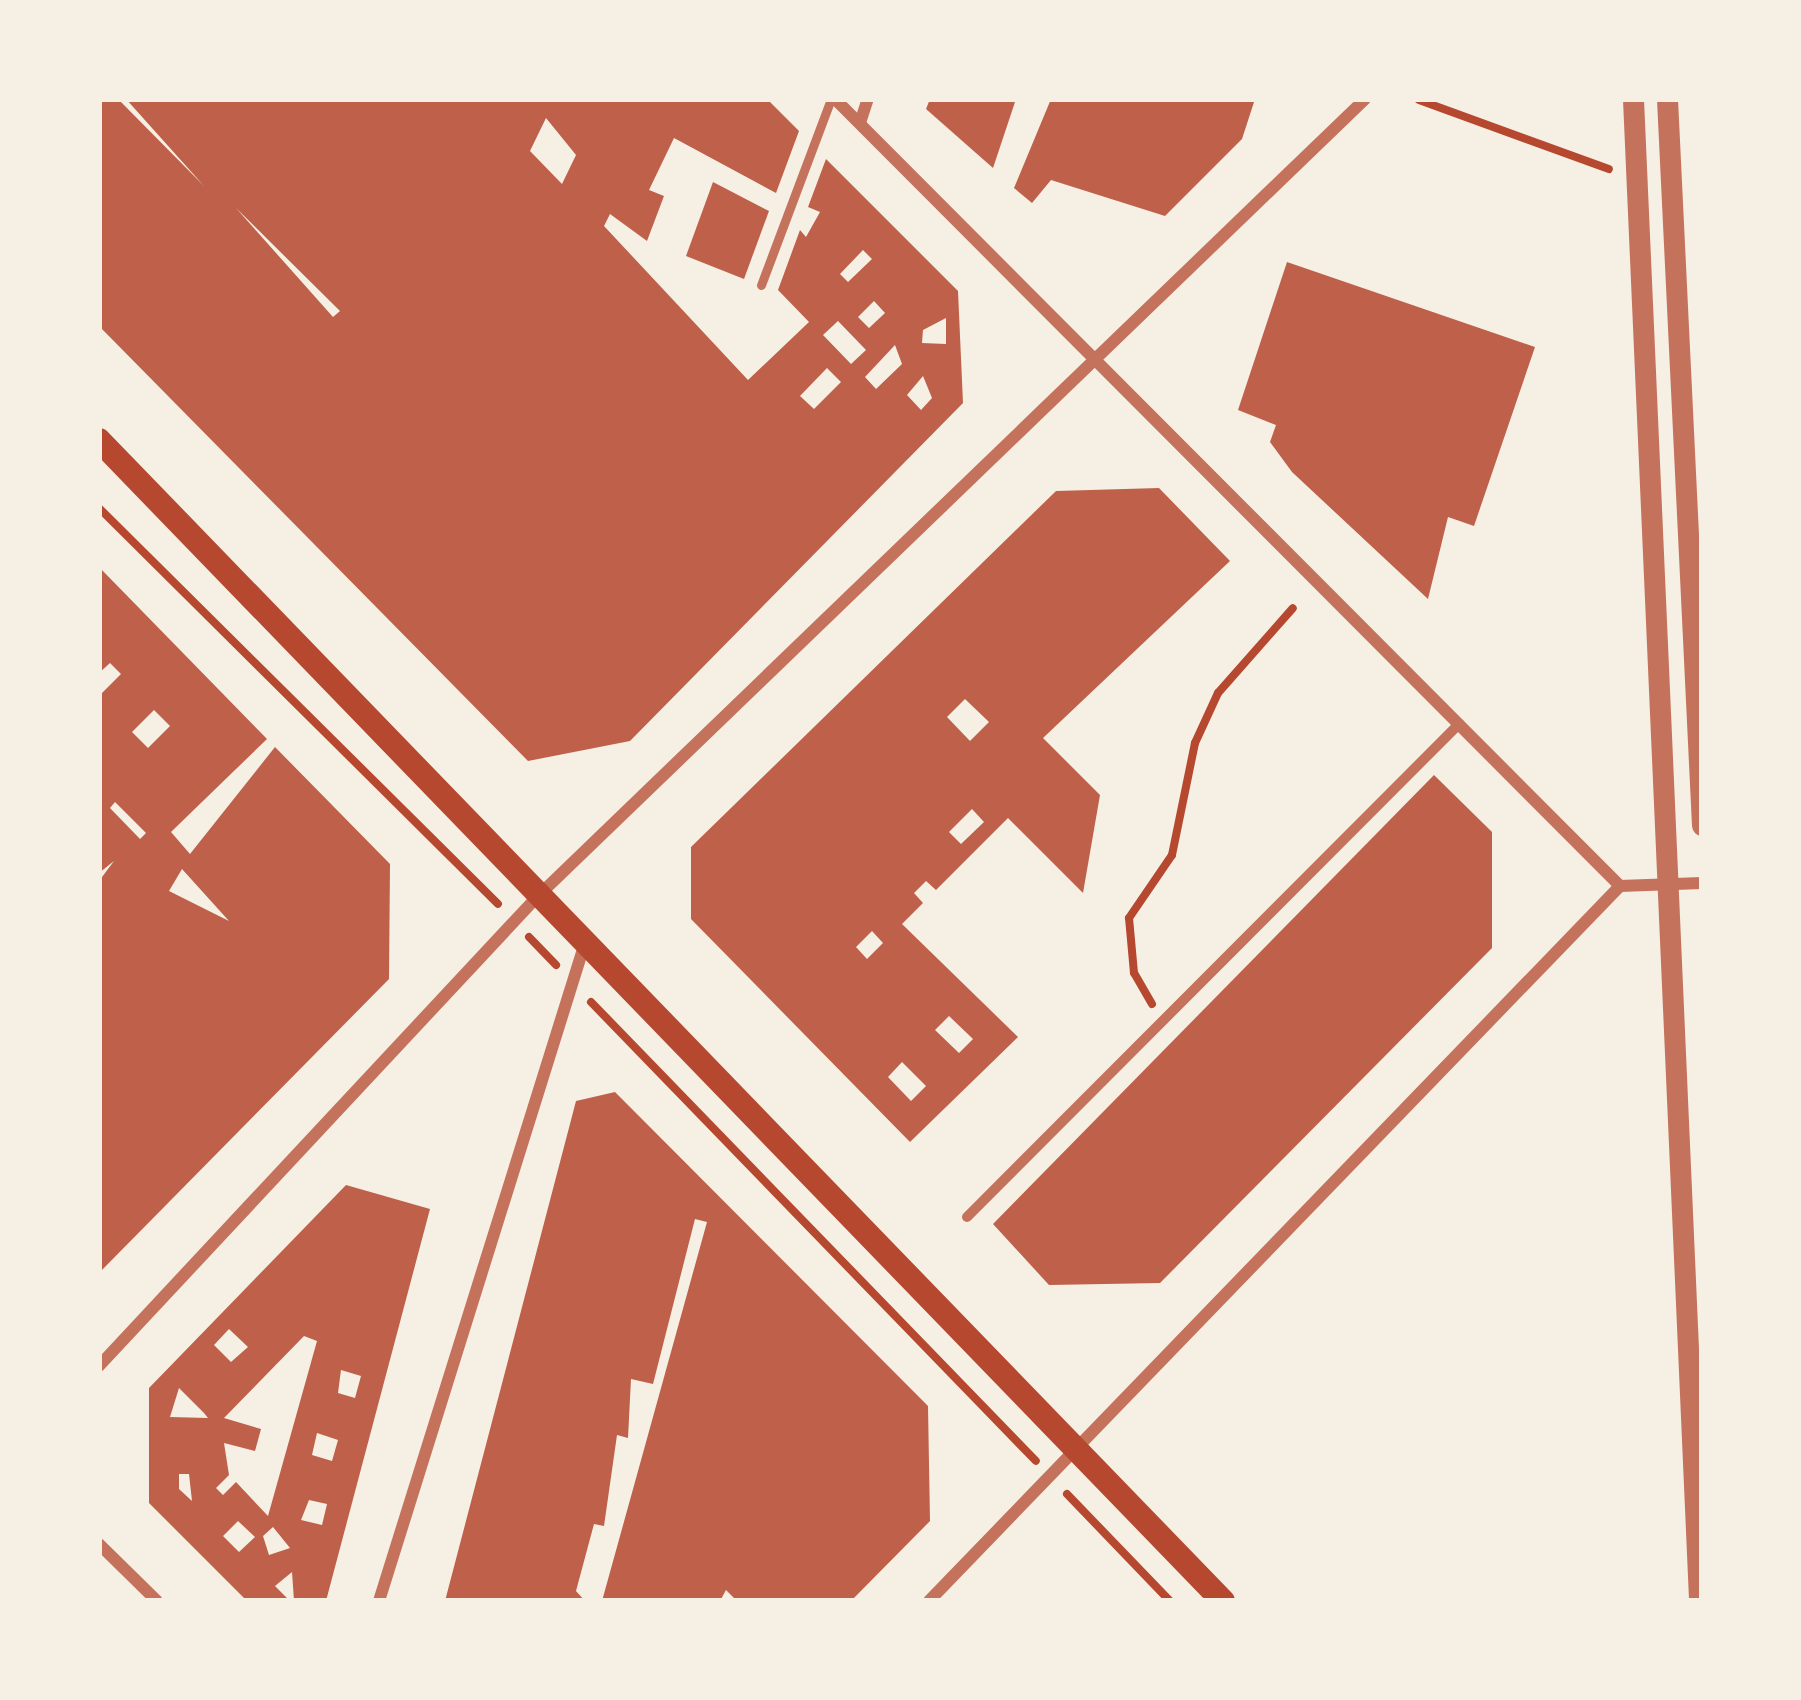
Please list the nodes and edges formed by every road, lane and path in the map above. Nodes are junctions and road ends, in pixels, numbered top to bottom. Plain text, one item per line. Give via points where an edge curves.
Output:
1 (833, 99) edge
2 (868, 99) edge
3 (1365, 99) edge
4 (1633, 99) edge
5 (1667, 99) edge
6 (1419, 100) edge
7 (860, 123) junction
8 (1615, 172) dead end
9 (761, 285) dead end
10 (1099, 363) junction
11 (99, 440) edge
12 (99, 508) edge
13 (1293, 608) dead end
14 (1459, 724) junction
15 (1702, 825) edge
16 (1702, 883) edge
17 (1668, 884) junction
18 (1620, 886) junction
19 (537, 897) junction
20 (498, 905) dead end
21 (526, 933) dead end
22 (584, 946) junction
23 (552, 962) dead end
24 (581, 991) dead end
25 (1161, 1022) junction
26 (967, 1217) dead end
27 (99, 1366) edge
28 (994, 1418) dead end
29 (1078, 1452) junction
30 (1113, 1542) dead end
31 (99, 1544) edge
32 (157, 1601) edge
33 (379, 1601) edge
34 (929, 1601) edge
35 (1170, 1601) edge
36 (1223, 1601) edge
37 (1699, 1601) edge

1 - 7 street
1 - 9 lane
2 - 7 street
3 - 10 street
4 - 17 street
5 - 15 street
6 - 8 path
7 - 10 street
10 - 14 street
10 - 19 street
11 - 19 main road
12 - 20 path
13 - 25 path via 1218,693 1195,743 1172,855 1129,918 1134,973
14 - 18 street
14 - 25 street
16 - 17 street
17 - 18 street
17 - 37 street
18 - 29 street
19 - 22 main road
19 - 27 street
21 - 23 path
22 - 29 main road
22 - 33 street
24 - 28 path
25 - 26 street
29 - 34 street
29 - 36 main road
30 - 35 path
31 - 32 street

